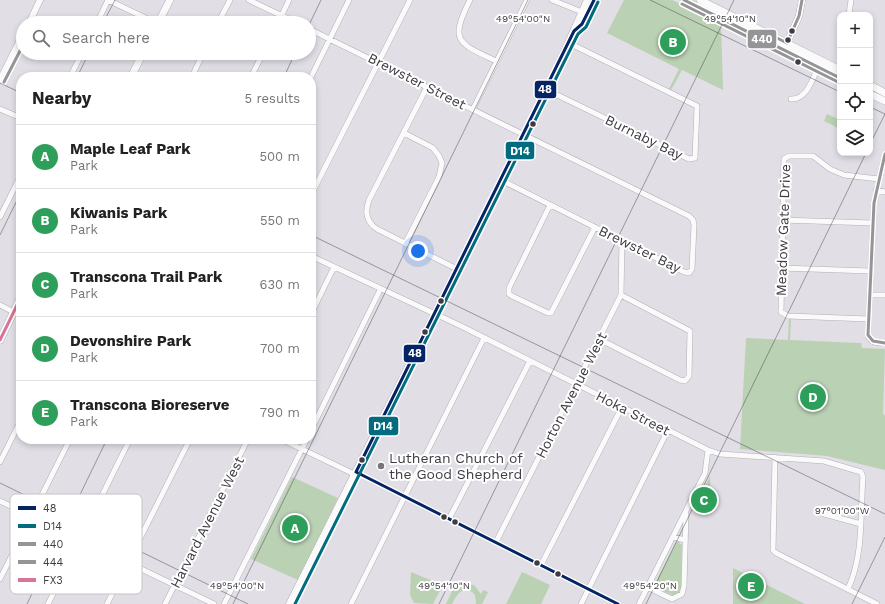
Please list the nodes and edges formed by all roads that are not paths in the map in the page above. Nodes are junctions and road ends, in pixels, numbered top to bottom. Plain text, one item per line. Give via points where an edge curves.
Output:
1 (40, 0) edge
2 (108, 0) edge
3 (170, 0) edge
4 (230, 0) edge
5 (249, 0) edge
6 (289, 0) edge
7 (349, 0) edge
8 (410, 0) edge
9 (470, 0) edge
10 (527, 0) edge
11 (552, 0) edge
12 (587, 0) edge
13 (594, 0) edge
14 (684, 0) edge
15 (700, 0) edge
16 (802, 0) edge
17 (851, 0) edge
18 (582, 12) junction
19 (849, 12) edge
20 (32, 16) edge
21 (100, 16) edge
22 (142, 16) edge
23 (161, 16) edge
24 (222, 16) edge
25 (281, 16) joint
26 (574, 31) junction
27 (316, 32) edge
28 (330, 39) junction
29 (569, 43) junction
30 (787, 43) junction
31 (16, 48) edge
32 (784, 50) junction
33 (78, 60) edge
34 (140, 60) edge
35 (200, 60) edge
36 (260, 60) edge
37 (496, 61) junction
38 (379, 62) junction
39 (819, 64) junction
40 (837, 69) edge
41 (72, 72) edge
42 (134, 72) edge
43 (194, 72) edge
44 (254, 72) edge
45 (314, 72) edge
46 (837, 76) edge
47 (0, 80) edge
48 (427, 87) junction
49 (873, 87) edge
50 (547, 90) junction
51 (885, 93) edge
52 (873, 95) edge
53 (791, 99) dead end
54 (885, 101) edge
55 (0, 108) edge
56 (473, 109) junction
57 (16, 116) edge
58 (404, 133) junction
59 (524, 135) junction
60 (885, 154) edge
61 (879, 179) junction
62 (501, 180) junction
63 (16, 185) edge
64 (316, 185) edge
65 (876, 190) junction
66 (885, 192) edge
67 (550, 205) junction
68 (0, 217) edge
69 (782, 220) junction
70 (872, 223) junction
71 (594, 227) junction
72 (622, 241) junction
73 (405, 244) junction
74 (316, 258) edge
75 (334, 267) junction
76 (781, 268) junction
77 (457, 269) junction
78 (870, 271) junction
79 (380, 290) junction
80 (621, 295) junction
81 (870, 295) junction
82 (885, 295) edge
83 (316, 304) edge
84 (0, 305) edge
85 (16, 308) edge
86 (14, 312) junction
87 (434, 314) junction
88 (869, 319) junction
89 (484, 338) junction
90 (599, 339) junction
91 (0, 340) edge
92 (885, 343) edge
93 (530, 361) junction
94 (576, 384) junction
95 (622, 407) junction
96 (316, 420) edge
97 (16, 430) edge
98 (668, 430) junction
99 (68, 444) edge
100 (128, 444) edge
101 (187, 444) edge
102 (246, 444) edge
103 (292, 444) edge
104 (304, 444) edge
105 (302, 449) junction
106 (708, 450) junction
107 (775, 457) junction
108 (0, 462) edge
109 (355, 473) junction
110 (43, 494) edge
111 (103, 494) edge
112 (404, 497) junction
113 (0, 501) edge
114 (10, 506) edge
115 (686, 510) junction
116 (824, 514) dead end
117 (449, 519) junction
118 (861, 524) junction
119 (142, 534) edge
120 (673, 536) junction
121 (685, 540) junction
122 (496, 542) junction
123 (10, 559) edge
124 (541, 565) junction
125 (142, 569) edge
126 (0, 579) edge
127 (175, 585) junction
128 (647, 587) junction
129 (588, 589) junction
130 (848, 589) junction
131 (53, 594) edge
132 (112, 594) edge
133 (48, 604) edge
134 (107, 604) edge
135 (165, 604) edge
136 (214, 604) edge
137 (224, 604) edge
138 (289, 604) edge
139 (351, 604) edge
140 (581, 604) edge
141 (618, 604) edge
142 (639, 604) edge
143 (877, 604) edge

1 - 20 street
2 - 21 street
2 - 22 street
3 - 23 main road
4 - 24 street
5 - 25 street
6 - 25 street
7 - 28 street
8 - 38 street
9 - 37 street via 459,22 459,35 469,48
10 - 37 street
11 - 18 street
12 - 18 street
13 - 26 street via 582,24
14 - 32 main road
15 - 30 main road
16 - 30 street via 799,16
17 - 19 street
18 - 26 street
26 - 29 street
27 - 28 street, Brewster Street
28 - 38 street, Brewster Street
28 - 45 street
29 - 50 street
29 - 50 street, Burnaby Bay via 697,106 695,158 689,159
30 - 32 street
30 - 39 main road
31 - 47 street
32 - 39 main road
33 - 41 street
34 - 42 main road
35 - 43 street
36 - 44 street
37 - 56 street
38 - 48 street, Brewster Street
38 - 64 street
39 - 40 main road
39 - 46 main road
39 - 53 street via 804,95 797,100
48 - 56 street, Brewster Street
48 - 58 street
49 - 51 main road
50 - 59 street
52 - 54 main road
55 - 57 street
56 - 59 street, Brewster Street
58 - 73 street via 370,200 367,214 373,226
58 - 73 street via 433,148 442,163 439,176
59 - 62 street
59 - 72 street, Brewster Bay via 689,216 694,225 692,269 689,273 684,272
60 - 61 street
61 - 65 street
61 - 69 street, Meadow Gate Drive via 844,175 830,169 813,156 786,157
62 - 67 street, Brewster Bay
62 - 77 street
63 - 68 street
65 - 66 street
65 - 70 street
67 - 71 street, Brewster Bay
67 - 71 street via 509,288 509,294 512,296 551,313
69 - 70 street
69 - 76 street, Meadow Gate Drive
70 - 78 street
71 - 72 street, Brewster Bay
72 - 80 street, Horton Avenue West
73 - 77 street
74 - 75 street, Hoka Street
75 - 79 street, Hoka Street
75 - 83 street
76 - 78 street
76 - 88 street, Meadow Gate Drive via 780,305 783,314
77 - 87 street
78 - 81 street
79 - 87 street, Hoka Street
79 - 96 street
80 - 90 street, Horton Avenue West
80 - 90 street via 690,331 690,376 685,381 680,380
81 - 82 street
81 - 88 street
84 - 86 street
85 - 86 main road
86 - 91 main road
87 - 89 street, Hoka Street
87 - 109 street
88 - 92 street via 870,340
89 - 93 street, Hoka Street
89 - 112 street
90 - 94 street, Horton Avenue West
93 - 94 street, Hoka Street
93 - 117 street
94 - 95 street, Hoka Street
94 - 122 street, Horton Avenue West
95 - 98 street, Hoka Street
95 - 124 street
97 - 108 street
98 - 106 street, Hoka Street
98 - 129 street
99 - 110 street
100 - 111 street
101 - 119 street
102 - 127 street, Harvard Avenue West
103 - 105 street
104 - 105 street
105 - 109 street
105 - 137 street
106 - 107 street, Hoka Street via 720,454
106 - 115 street via 705,473
107 - 118 street, Hoka Street via 824,461 861,472
107 - 130 street via 773,550 776,554
109 - 112 street
109 - 138 street
112 - 117 street
112 - 139 street
113 - 114 street
115 - 120 street
115 - 121 street
116 - 118 street
117 - 122 street
118 - 130 street, Hoka Street via 858,560
120 - 121 street
120 - 128 street
121 - 128 street via 682,594 672,599
122 - 124 street
123 - 126 street
124 - 129 street
125 - 127 street
127 - 135 street, Harvard Avenue West
127 - 136 street
128 - 142 street
129 - 140 street
129 - 141 street
130 - 143 street
131 - 133 street
132 - 134 street

